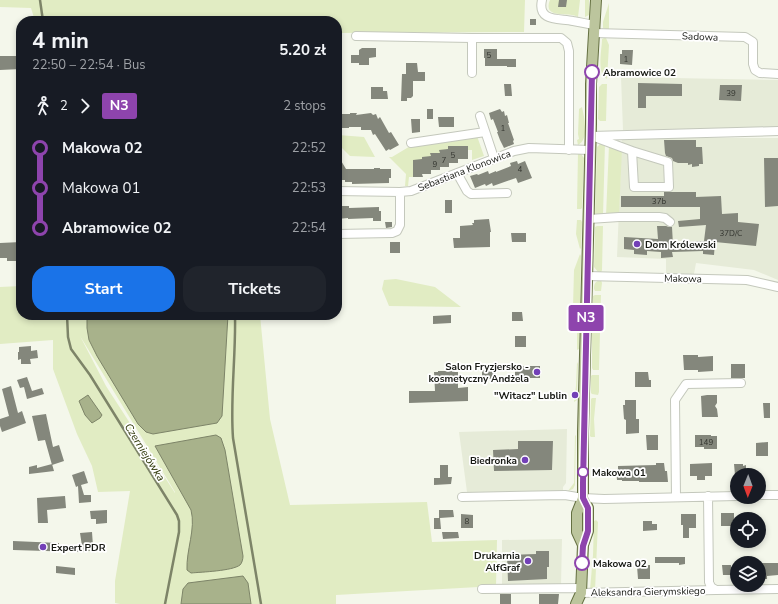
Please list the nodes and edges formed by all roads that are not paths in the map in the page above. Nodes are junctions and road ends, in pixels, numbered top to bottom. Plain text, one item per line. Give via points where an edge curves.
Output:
1 (542, 0) edge
2 (596, 0) edge
3 (594, 29) junction
4 (356, 36) dead end
5 (472, 38) junction
6 (472, 73) dead end
7 (778, 74) edge
8 (480, 116) dead end
9 (778, 131) edge
10 (485, 132) junction
11 (591, 136) junction
12 (411, 143) dead end
13 (569, 150) junction
14 (590, 150) junction
15 (632, 151) junction
16 (494, 158) junction
17 (458, 173) junction
18 (342, 191) edge
19 (400, 192) junction
20 (508, 193) dead end
21 (589, 219) junction
22 (670, 222) dead end
23 (342, 234) edge
24 (587, 276) junction
25 (778, 286) edge
26 (740, 383) dead end
27 (766, 495) edge
28 (778, 495) edge
29 (708, 496) junction
30 (730, 496) edge
31 (462, 497) dead end
32 (676, 497) junction
33 (583, 498) junction
34 (482, 589) dead end
35 (778, 589) edge
36 (716, 590) junction
37 (581, 591) junction
38 (576, 604) edge
39 (585, 604) edge

1 - 3 street via 542,10 549,18 570,20
2 - 3 main road
3 - 7 street, Sadowa via 745,37 753,42 755,70 760,73
3 - 11 main road
4 - 5 street
5 - 6 street
5 - 13 street via 554,37 567,42
8 - 10 street
9 - 11 street
10 - 12 street
10 - 16 street
11 - 14 main road
11 - 15 street
13 - 14 street, Sebastiana Klonowica
13 - 16 street, Sebastiana Klonowica via 529,148
14 - 21 main road
15 - 15 street via 634,187 669,187 668,162
16 - 17 street, Sebastiana Klonowica
17 - 19 street, Sebastiana Klonowica
17 - 20 street via 471,194
18 - 19 street, Sebastiana Klonowica
19 - 23 street via 400,225 397,231
21 - 22 street via 659,217
21 - 24 main road
24 - 25 street, Makowa via 746,280
24 - 33 main road
26 - 32 street via 686,384 675,400
27 - 28 street
29 - 30 street
29 - 32 street
29 - 36 street, Aleksandra Gierymskiego via 709,582 711,588
31 - 33 street via 565,495
32 - 33 street
33 - 37 main road via 588,508 588,531 583,546
34 - 37 street, Aleksandra Gierymskiego
35 - 36 street, Aleksandra Gierymskiego
36 - 37 street, Aleksandra Gierymskiego
37 - 38 main road
37 - 39 main road

